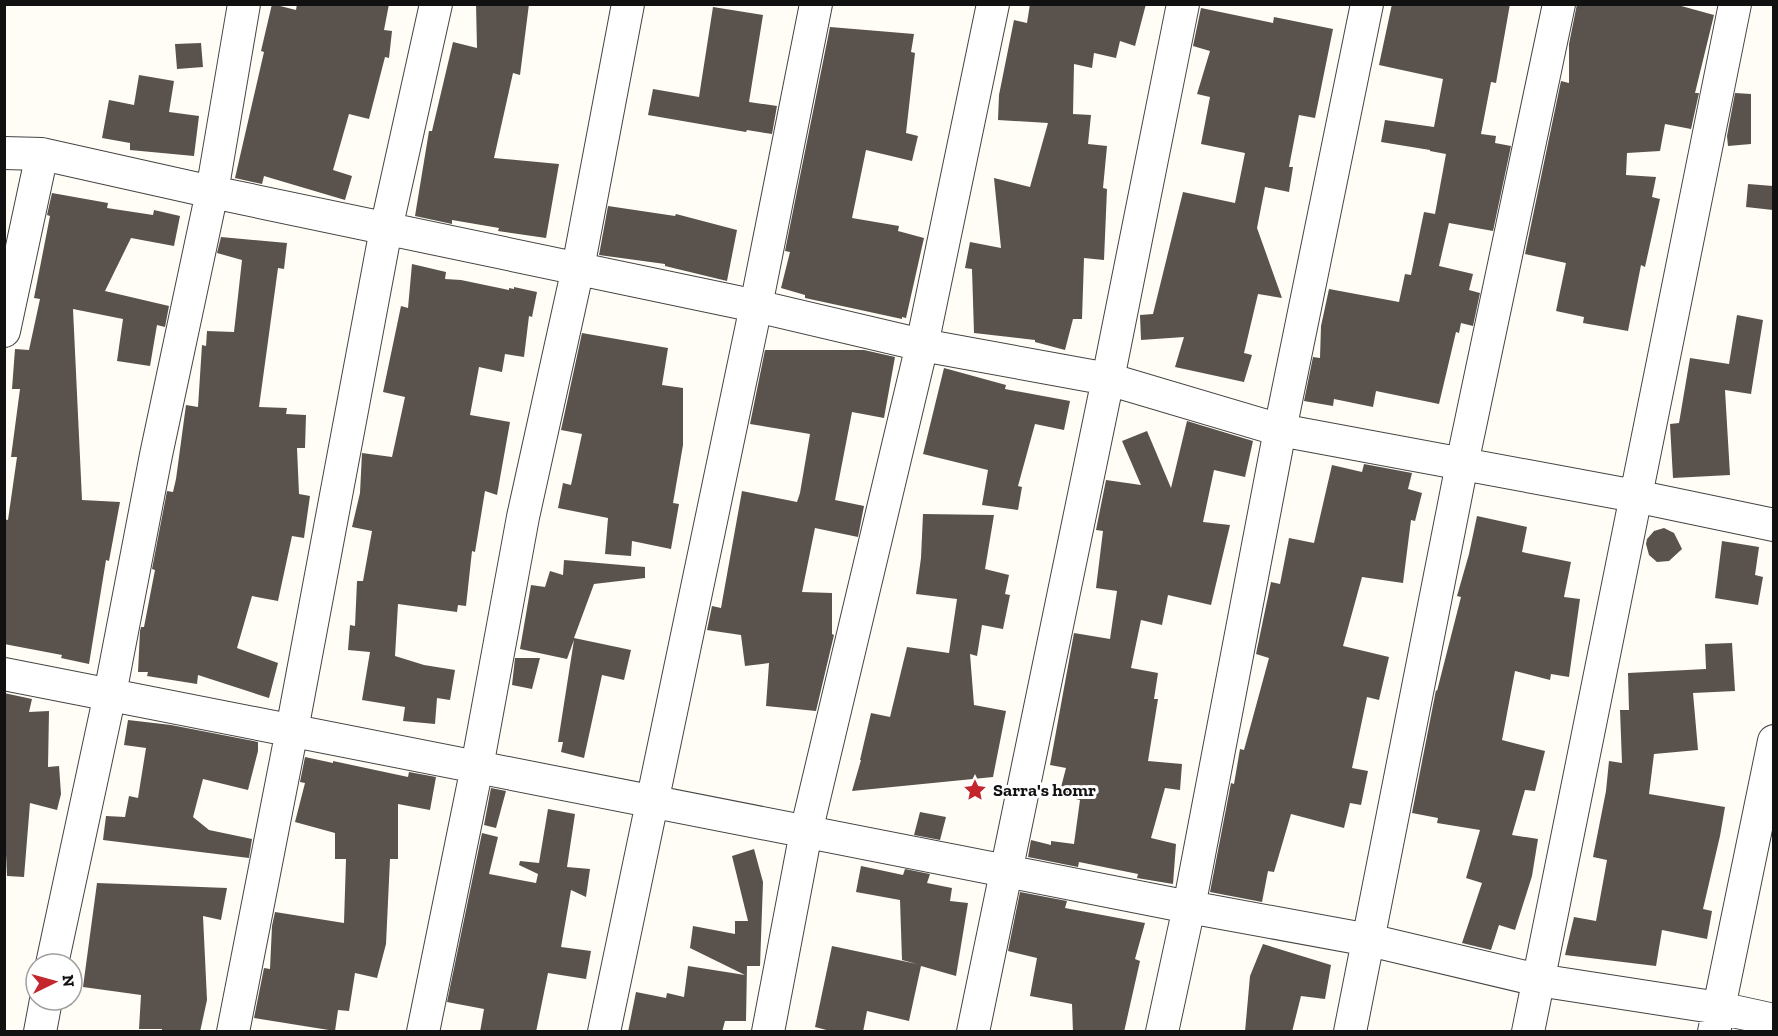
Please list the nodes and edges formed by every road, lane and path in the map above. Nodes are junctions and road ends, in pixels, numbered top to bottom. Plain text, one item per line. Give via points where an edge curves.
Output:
1 (244, 4) edge
2 (436, 4) edge
3 (628, 4) edge
4 (816, 4) edge
5 (993, 4) edge
6 (1183, 4) edge
7 (1367, 4) edge
8 (1559, 4) edge
9 (1735, 4) edge
10 (4, 153) edge
11 (42, 154) junction
12 (212, 192) junction
13 (386, 229) junction
14 (578, 268) junction
15 (756, 306) junction
16 (4, 331) edge
17 (922, 345) junction
18 (1108, 380) junction
19 (1280, 430) junction
20 (1462, 464) junction
21 (1635, 496) junction
22 (1773, 525) edge
23 (4, 674) edge
24 (110, 694) junction
25 (292, 730) junction
26 (1773, 741) edge
27 (477, 767) junction
28 (653, 801) junction
29 (806, 832) junction
30 (1005, 871) junction
31 (1189, 907) junction
32 (1368, 940) junction
33 (55, 952) edge
34 (1538, 980) junction
35 (44, 1012) edge
36 (1716, 1020) edge
37 (1773, 1020) edge
38 (40, 1032) edge
39 (233, 1032) edge
40 (423, 1032) edge
41 (604, 1032) edge
42 (768, 1032) edge
43 (973, 1032) edge
44 (1162, 1032) edge
45 (1350, 1032) edge
46 (1528, 1032) edge

1 - 12 street
2 - 13 street
3 - 14 street
4 - 15 street
5 - 17 street
6 - 18 street
7 - 19 street
8 - 20 street
9 - 21 street
10 - 11 street
11 - 12 street
11 - 16 street
12 - 13 street
12 - 24 street
13 - 14 street
13 - 25 street
14 - 15 street
14 - 27 street via 523,517
15 - 17 street
15 - 28 street
17 - 18 street
17 - 29 street
18 - 19 street
18 - 30 street
19 - 20 street
19 - 31 street
20 - 21 street
20 - 32 street
21 - 22 street
21 - 34 street
23 - 24 street
24 - 25 street
24 - 33 street
25 - 27 street
25 - 39 street
26 - 36 street
27 - 28 street
27 - 40 street
28 - 29 street
28 - 41 street
29 - 30 street
29 - 42 street
30 - 31 street
30 - 43 street
31 - 32 street
31 - 44 street
32 - 34 street
32 - 45 street
34 - 36 street
34 - 46 street
35 - 38 street
36 - 37 street

